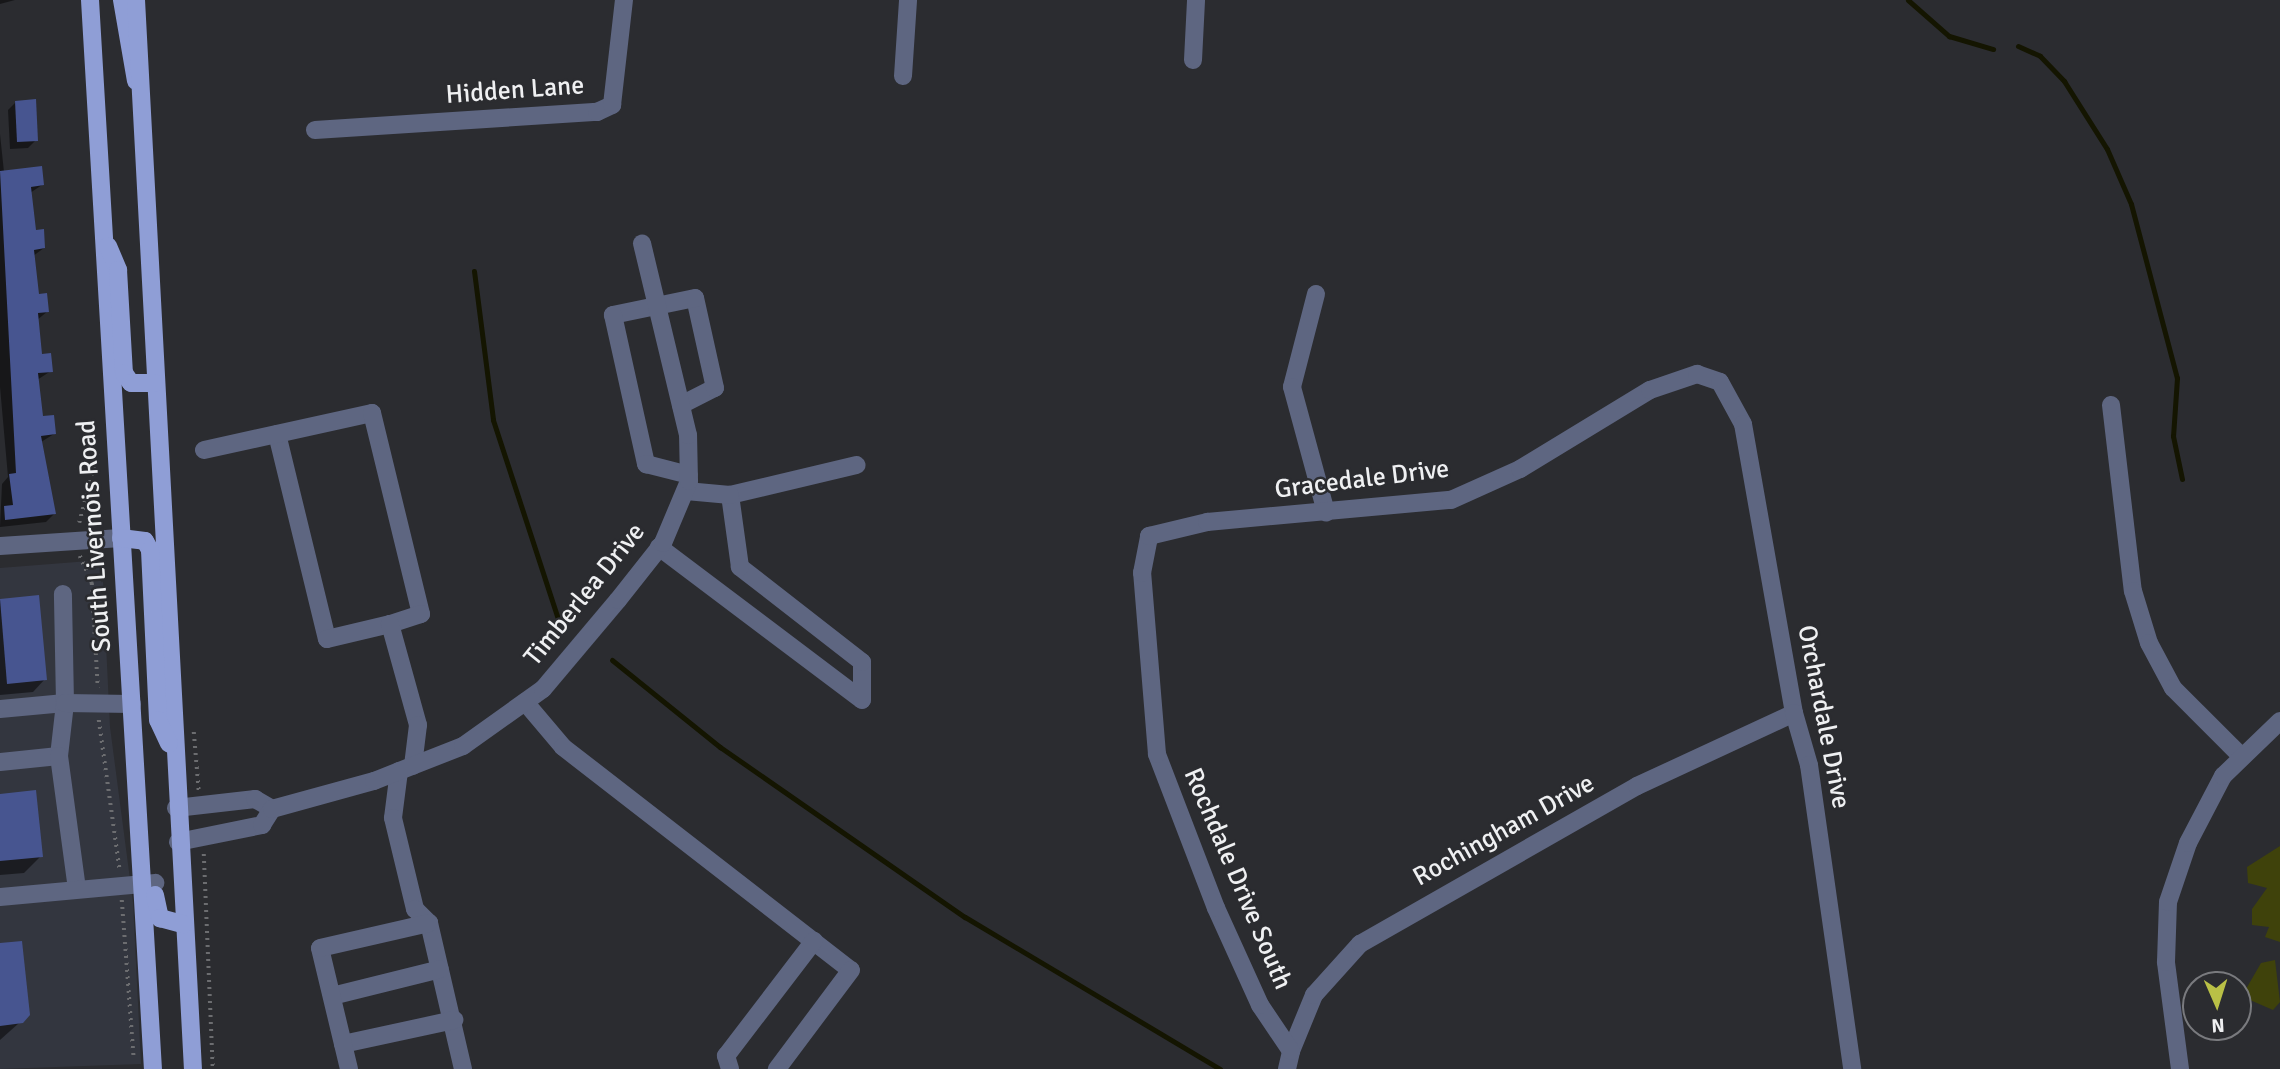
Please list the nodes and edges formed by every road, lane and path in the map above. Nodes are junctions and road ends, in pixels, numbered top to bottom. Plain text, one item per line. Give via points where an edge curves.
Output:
1 (90, 0) edge
2 (122, 0) edge
3 (136, 0) edge
4 (624, 0) edge
5 (908, 0) edge
6 (1196, 0) edge
7 (1194, 60) dead end
8 (903, 76) dead end
9 (140, 91) junction
10 (315, 130) dead end
11 (103, 237) junction
12 (642, 243) dead end
13 (1317, 294) dead end
14 (657, 302) junction
15 (1720, 382) joint
16 (154, 383) junction
17 (681, 405) junction
18 (2110, 405) dead end
19 (277, 434) junction
20 (204, 450) dead end
21 (857, 465) dead end
22 (687, 483) junction
23 (730, 495) junction
24 (1326, 512) junction
25 (1149, 536) joint
26 (121, 538) junction
27 (0, 546) edge
28 (659, 547) junction
29 (63, 594) dead end
30 (390, 624) junction
31 (525, 702) junction
32 (65, 703) junction
33 (132, 704) junction
34 (0, 709) edge
35 (1794, 713) junction
36 (2280, 721) edge
37 (174, 753) junction
38 (59, 756) junction
39 (2241, 756) junction
40 (0, 762) edge
41 (406, 768) junction
42 (176, 808) junction
43 (272, 809) junction
44 (178, 842) junction
45 (204, 858) dead end
46 (150, 883) junction
47 (77, 889) junction
48 (0, 897) edge
49 (183, 923) junction
50 (429, 923) junction
51 (814, 941) junction
52 (440, 969) junction
53 (332, 996) junction
54 (151, 1011) junction
55 (454, 1020) junction
56 (343, 1044) junction
57 (1291, 1051) junction
58 (153, 1069) edge
59 (166, 1069) edge
60 (193, 1069) edge
61 (214, 1069) edge
62 (349, 1069) edge
63 (463, 1069) edge
64 (730, 1069) edge
65 (777, 1069) edge
66 (1287, 1069) edge
67 (1852, 1069) edge
68 (2180, 1069) edge

1 - 11 main road, South Livernois Road
2 - 9 main road via 127,56
3 - 9 main road
4 - 10 street, Hidden Lane via 612,105 597,112
5 - 8 street
6 - 7 street
9 - 16 main road
11 - 16 main road via 118,270 124,373 131,383
11 - 26 main road, South Livernois Road
12 - 14 street
13 - 24 street via 1292,387
14 - 17 street
14 - 17 street via 695,298 715,388
14 - 22 street via 613,315 646,464
15 - 24 street, Gracedale Drive via 1697,374 1671,380 1520,469 1451,500
15 - 35 street, Orchardale Drive via 1744,424
16 - 37 main road
17 - 22 street
18 - 39 street via 2133,591 2149,643 2174,688
19 - 20 street
19 - 30 street via 327,639
19 - 30 street via 372,413 421,614
21 - 23 street
22 - 23 street
22 - 28 street, Timberlea Drive
23 - 28 street via 740,567 862,662 862,701
24 - 25 street, Gracedale Drive via 1207,522
25 - 57 street, Rochdale Drive South via 1142,573 1149,696 1170,799 1260,1005
26 - 27 street
26 - 33 main road, South Livernois Road
26 - 37 main road via 145,541 150,550 158,720
28 - 31 street, Timberlea Drive via 543,689
29 - 32 street
30 - 41 street via 418,725
31 - 41 street, Timberlea Drive via 463,746
31 - 51 street via 573,755
32 - 33 street
32 - 34 street
32 - 38 street
33 - 46 main road, South Livernois Road via 137,776 150,799
35 - 57 street, Rochingham Drive via 1637,786 1360,944 1314,995
35 - 67 street, Orchardale Drive via 1811,777
36 - 39 street
37 - 42 main road
38 - 40 street
38 - 47 street
39 - 68 street via 2203,812 2168,902 2166,962
41 - 43 street, Timberlea Drive
41 - 50 street via 393,818 415,909
42 - 43 street via 255,799
42 - 44 main road
43 - 44 street, Timberlea Drive via 262,824
44 - 49 main road
45 - 61 path
46 - 47 street
46 - 49 main road via 160,918
46 - 54 main road
47 - 48 street
49 - 60 main road
50 - 52 street
50 - 53 street via 320,948
51 - 64 street via 726,1056
51 - 65 street via 851,970
52 - 53 street
52 - 55 street
53 - 56 street
54 - 58 main road
54 - 59 main road via 164,1032
55 - 56 street
55 - 63 street
56 - 62 street
57 - 66 street

